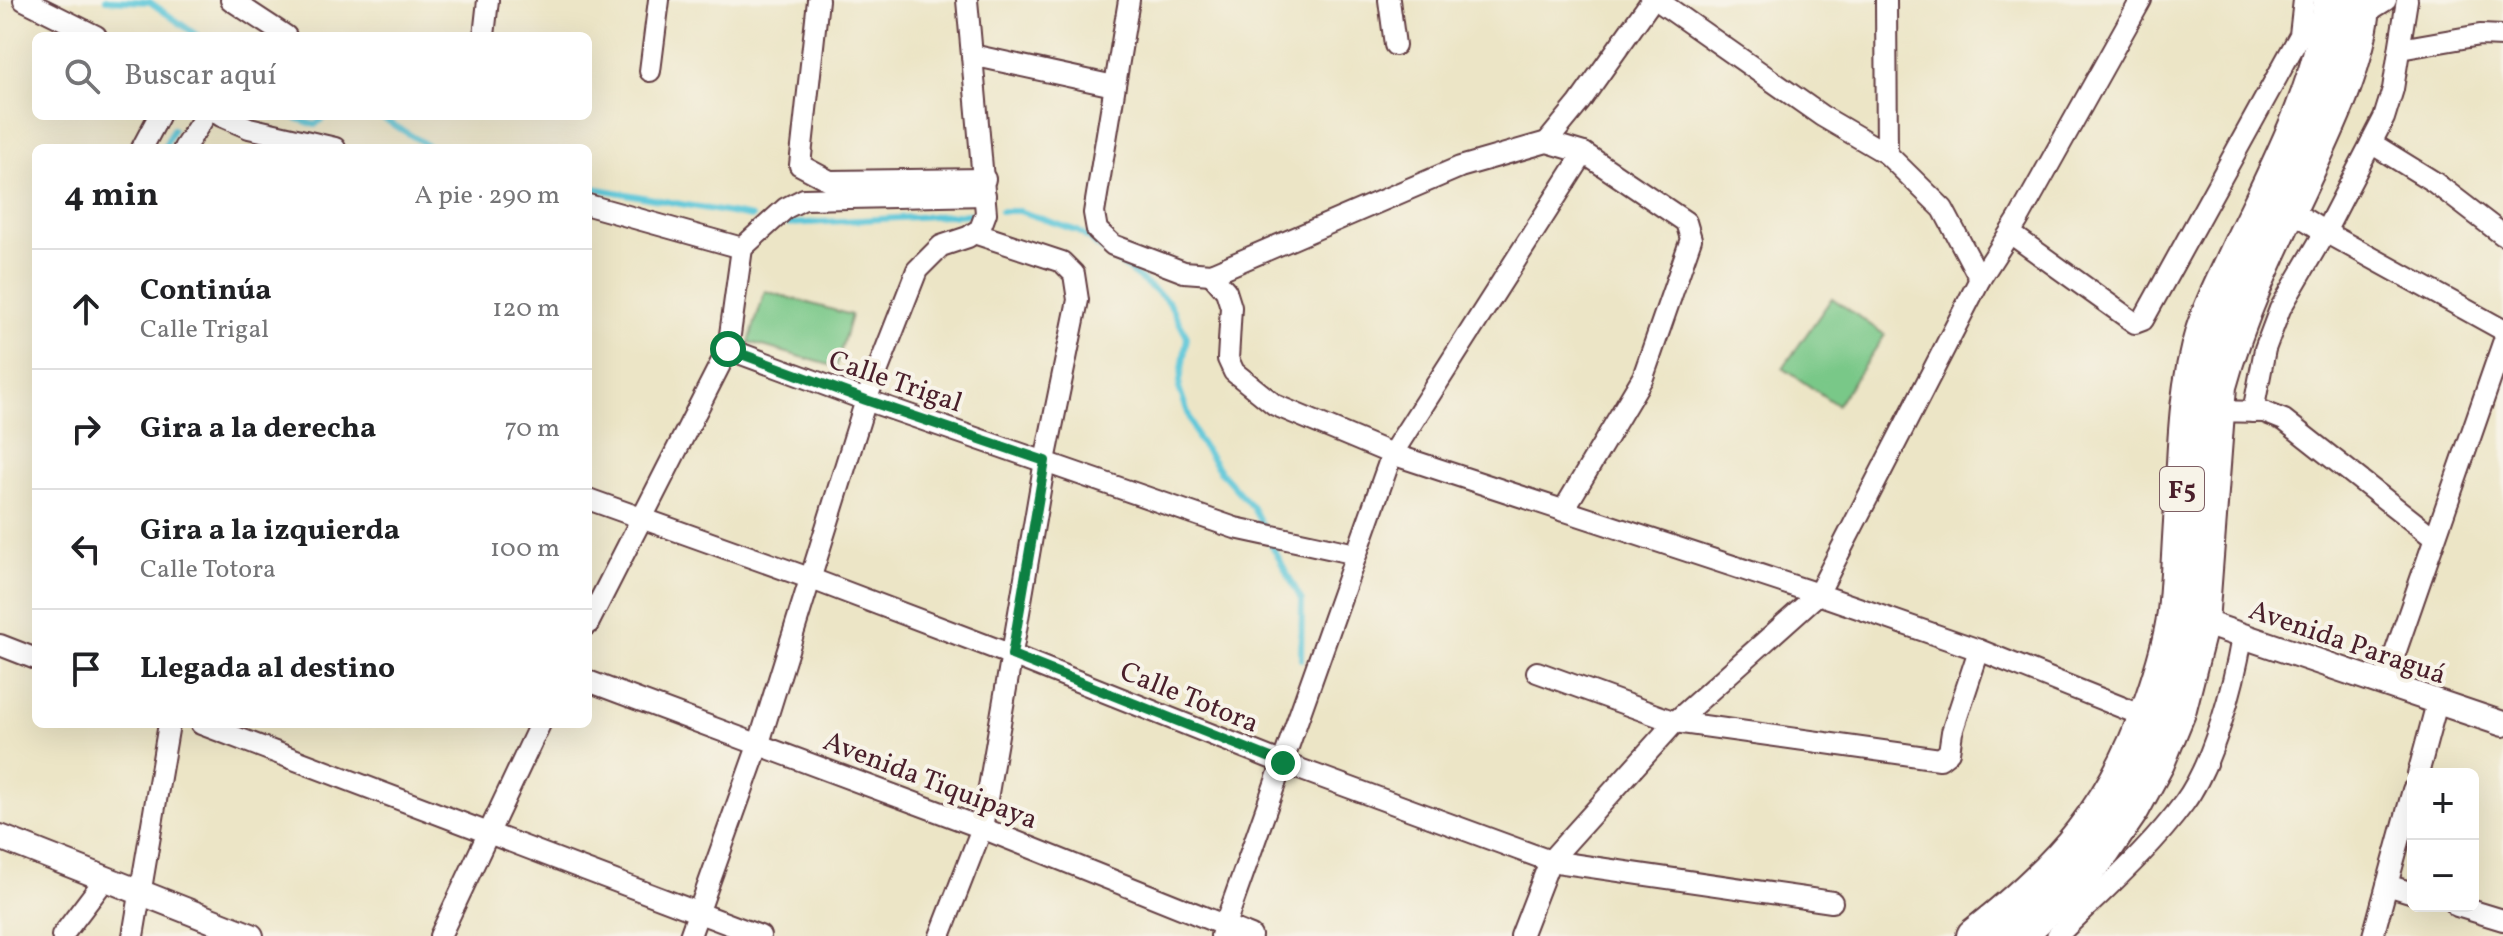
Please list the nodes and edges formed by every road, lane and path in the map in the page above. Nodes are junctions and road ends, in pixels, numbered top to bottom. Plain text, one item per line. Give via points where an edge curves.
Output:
1 (24, 0) edge
2 (231, 0) edge
3 (488, 0) edge
4 (659, 0) edge
5 (818, 0) edge
6 (967, 0) edge
7 (1129, 0) edge
8 (1389, 0) edge
9 (1654, 0) edge
10 (1886, 0) edge
11 (2141, 0) edge
12 (2304, 0) edge
13 (2331, 0) edge
14 (2407, 0) edge
15 (2371, 5) edge
16 (88, 32) edge
17 (280, 32) edge
18 (484, 32) edge
19 (2503, 36) edge
20 (1395, 45) dead end
21 (2400, 49) junction
22 (972, 55) junction
23 (650, 71) dead end
24 (1114, 86) junction
25 (157, 120) edge
26 (202, 120) edge
27 (230, 120) edge
28 (1547, 142) junction
29 (2371, 143) junction
30 (144, 144) edge
31 (187, 144) edge
32 (318, 144) edge
33 (1584, 153) junction
34 (1887, 154) junction
35 (985, 187) junction
36 (2276, 203) junction
37 (592, 206) edge
38 (2325, 232) junction
39 (974, 233) junction
40 (2010, 233) junction
41 (2503, 235) edge
42 (742, 248) junction
43 (1211, 274) junction
44 (1980, 279) junction
45 (2503, 330) edge
46 (2503, 343) edge
47 (728, 349) junction
48 (866, 400) junction
49 (2201, 410) junction
50 (2253, 412) junction
51 (1392, 454) junction
52 (1045, 461) junction
53 (592, 500) edge
54 (1563, 511) junction
55 (640, 518) junction
56 (2434, 538) junction
57 (1356, 554) junction
58 (809, 578) junction
59 (1818, 594) junction
60 (592, 616) edge
61 (2188, 618) junction
62 (2242, 637) junction
63 (0, 645) edge
64 (1979, 650) junction
65 (1012, 655) junction
66 (32, 657) edge
67 (1537, 672) dead end
68 (592, 682) edge
69 (2384, 685) junction
70 (2437, 703) junction
71 (2146, 717) junction
72 (1675, 722) junction
73 (2503, 724) edge
74 (168, 728) edge
75 (212, 728) edge
76 (538, 728) edge
77 (759, 743) junction
78 (1283, 763) junction
79 (2420, 768) edge
80 (2407, 812) edge
81 (982, 828) junction
82 (489, 831) junction
83 (0, 837) edge
84 (1550, 861) junction
85 (106, 878) junction
86 (2387, 885) junction
87 (2407, 891) edge
88 (140, 894) junction
89 (1832, 902) dead end
90 (699, 912) junction
91 (2477, 912) edge
92 (2503, 920) edge
93 (1223, 931) edge
94 (62, 936) edge
95 (133, 936) edge
96 (251, 936) edge
97 (440, 936) edge
98 (690, 936) edge
99 (760, 936) edge
100 (940, 936) edge
101 (1251, 936) edge
102 (1521, 936) edge
103 (1974, 936) edge
104 (2017, 936) edge
105 (2057, 936) edge
106 (2373, 936) edge

1 - 16 street
2 - 17 street
3 - 18 street
4 - 23 street
5 - 35 street via 800,165 830,181
6 - 22 street
7 - 24 street
8 - 20 street
9 - 28 street
9 - 34 street via 1822,116
10 - 34 street
11 - 40 street
12 - 40 street via 2300,35 2143,320 2135,323
13 - 36 highway, F5 via 2319,68
14 - 21 street
15 - 36 highway, F5 via 2334,114
19 - 21 street
21 - 29 street via 2393,89
22 - 24 street
22 - 35 street
24 - 43 street via 1094,213 1097,230 1113,245 1184,272
25 - 30 street
26 - 31 street
27 - 32 street
28 - 33 street
28 - 43 street via 1460,167
29 - 38 street
29 - 41 street via 2434,182
33 - 51 street
33 - 54 street via 1686,222 1691,239 1643,377
34 - 44 street via 1943,209
35 - 39 street via 986,213
35 - 42 street via 804,199 786,208
36 - 38 street
36 - 49 highway, F5 via 2219,386
37 - 42 street
38 - 45 street
38 - 50 street via 2280,309 2265,349
39 - 48 street via 941,246 917,270
39 - 52 street via 1062,262 1074,274 1078,300
40 - 44 street
42 - 47 street
43 - 51 street via 1226,291 1231,307 1228,359 1234,372 1275,405
44 - 59 street
46 - 56 street
47 - 48 street, Calle Trigal
47 - 55 street
48 - 52 street, Calle Trigal
48 - 58 street
49 - 50 street
49 - 61 highway, F5
50 - 56 street via 2293,426
51 - 54 street
51 - 57 street
52 - 57 street, Calle Trigal via 1235,528
52 - 65 street
53 - 55 street, Calle Totora
54 - 59 street
55 - 58 street, Calle Totora
55 - 60 street
56 - 69 street
57 - 78 street
58 - 65 street, Calle Totora
58 - 77 street
59 - 64 street
59 - 72 street
61 - 62 street, Avenida Paraguá
61 - 71 highway, F5
61 - 104 highway, F5 via 2178,712 2157,763 2132,809 2079,880
62 - 69 street, Avenida Paraguá
62 - 105 street via 2235,683 2186,802
63 - 66 street
64 - 71 street
64 - 72 street via 1949,752 1940,759
65 - 78 street, Calle Totora
65 - 81 street
67 - 72 street
68 - 77 street, Avenida Tiquipaya
69 - 70 street, Avenida Paraguá
70 - 73 street, Avenida Paraguá
70 - 79 street
71 - 103 highway, F5 via 2122,775 2092,822 2037,885
72 - 84 street
74 - 88 street
75 - 82 street
76 - 82 street
77 - 81 street, Avenida Tiquipaya
77 - 90 street
78 - 84 street, Calle Totora
78 - 93 street
80 - 86 street
81 - 93 street, Avenida Tiquipaya
81 - 100 street
82 - 90 street
82 - 97 street
83 - 85 street
84 - 89 street, Calle Totora
84 - 102 street
85 - 88 street
85 - 94 street
86 - 87 street
86 - 106 street
88 - 95 street
88 - 96 street
90 - 98 street
90 - 99 street
91 - 92 street
93 - 101 street, Avenida Tiquipaya

